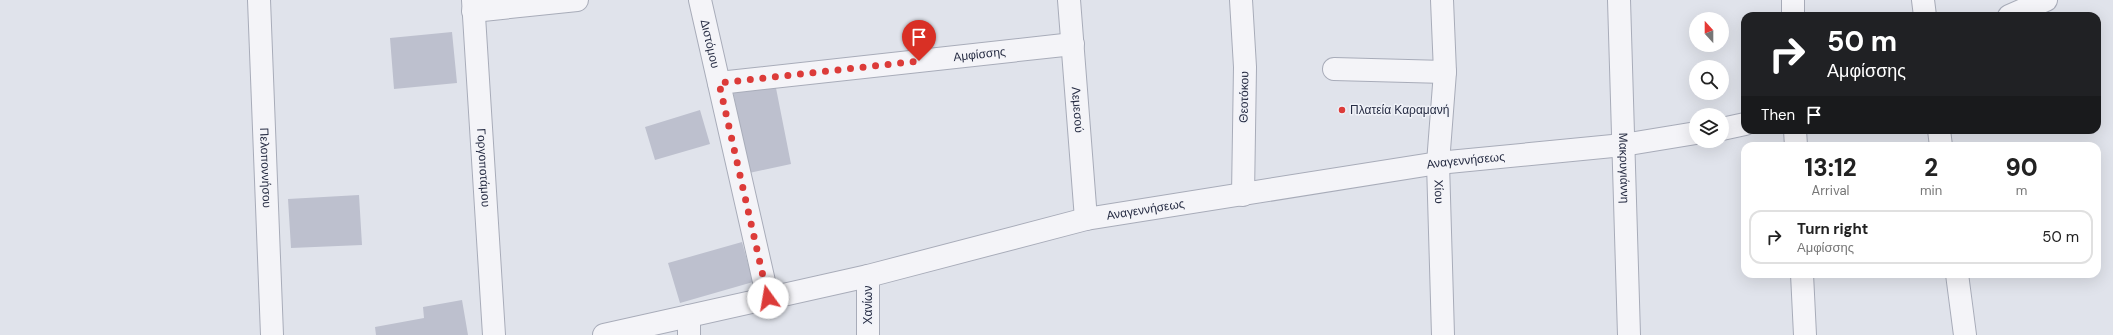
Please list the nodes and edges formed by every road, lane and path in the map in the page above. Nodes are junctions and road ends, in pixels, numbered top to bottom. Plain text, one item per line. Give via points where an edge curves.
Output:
1 (259, 0) edge
2 (576, 0) edge
3 (700, 0) edge
4 (1070, 0) edge
5 (1241, 0) edge
6 (1442, 0) edge
7 (1619, 0) edge
8 (1793, 0) edge
9 (1923, 0) edge
10 (2046, 0) edge
11 (473, 6) edge
12 (1793, 12) edge
13 (1924, 12) edge
14 (2018, 12) edge
15 (1073, 44) junction
16 (1334, 69) dead end
17 (1445, 72) junction
18 (719, 83) junction
19 (1741, 125) edge
20 (1729, 127) edge
21 (1689, 135) edge
22 (1623, 145) junction
23 (1438, 163) junction
24 (1243, 195) junction
25 (1086, 219) junction
26 (868, 276) junction
27 (1802, 278) edge
28 (1958, 278) edge
29 (768, 298) junction
30 (689, 326) edge
31 (272, 335) edge
32 (494, 335) edge
33 (604, 335) edge
34 (868, 335) edge
35 (1443, 335) edge
36 (1630, 335) edge
37 (1805, 335) edge
38 (1965, 335) edge

1 - 31 street, Πελοποννήσου
2 - 11 street
3 - 18 street, Διστόμου
4 - 15 street, Λεμεσού
5 - 24 street, Θεοτόκου via 1245,67
6 - 17 street, Χίου
7 - 22 street, Μακρυγιάννη
8 - 12 street
9 - 13 street
10 - 14 street
11 - 32 street, Γοργοποτάμου
15 - 18 street, Αμφίσσης
15 - 25 street, Λεμεσού
16 - 17 street
17 - 23 street, Χίου
18 - 29 street, Διστόμου
19 - 20 street
21 - 22 street, Αναγεννήσεως
22 - 23 street, Αναγεννήσεως
22 - 36 street, Μακρυγιάννη
23 - 24 street, Αναγεννήσεως
23 - 35 street, Χίου
24 - 25 street, Αναγεννήσεως
25 - 26 street, Αναγεννήσεως
26 - 29 street, Αναγεννήσεως
26 - 34 street, Χανίων
27 - 37 street
28 - 38 street
29 - 30 street, Αναγεννήσεως
30 - 33 street, Αναγεννήσεως

